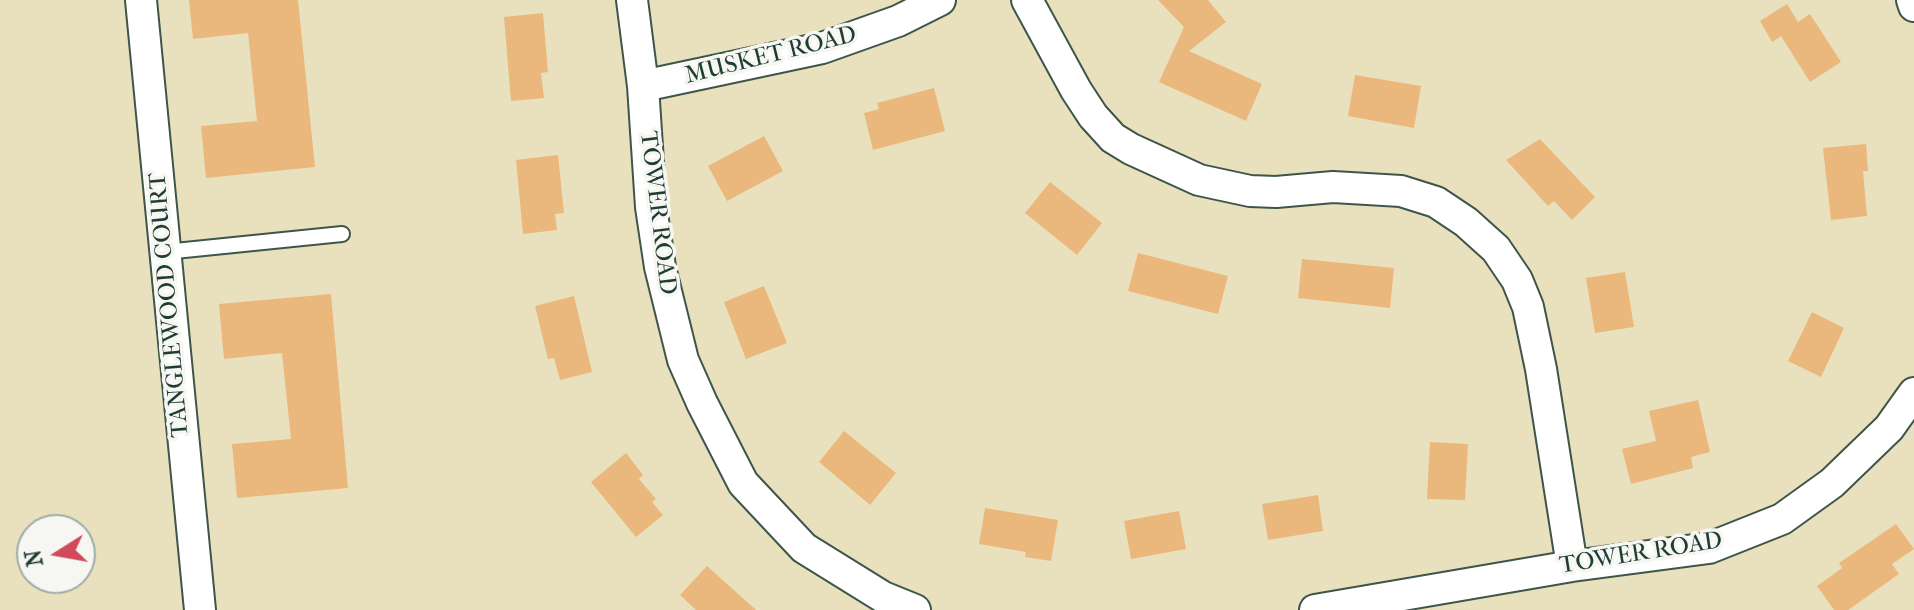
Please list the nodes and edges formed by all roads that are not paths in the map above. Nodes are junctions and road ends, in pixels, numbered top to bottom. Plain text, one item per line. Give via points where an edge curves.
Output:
1 (141, 0) edge
2 (632, 0) edge
3 (940, 0) edge
4 (1027, 0) edge
5 (1912, 0) edge
6 (1914, 6) edge
7 (643, 86) junction
8 (342, 234) dead end
9 (164, 252) junction
10 (1914, 393) edge
11 (1572, 566) junction
12 (200, 610) edge
13 (915, 610) edge
14 (1315, 610) edge

1 - 9 street, TANGLEWOOD COURT
2 - 7 street, TOWER ROAD
3 - 7 street, MUSKET ROAD via 822,48
4 - 11 street via 1093,116 1131,149 1199,180 1250,191 1401,191 1436,202 1496,249 1528,307
5 - 6 street
7 - 13 street, TOWER ROAD via 651,207 671,315 683,360 743,483 804,548 883,597
8 - 9 lane
9 - 12 street, TANGLEWOOD COURT
10 - 11 street, TOWER ROAD via 1889,428 1832,483 1782,519 1709,548
11 - 14 street, TOWER ROAD

